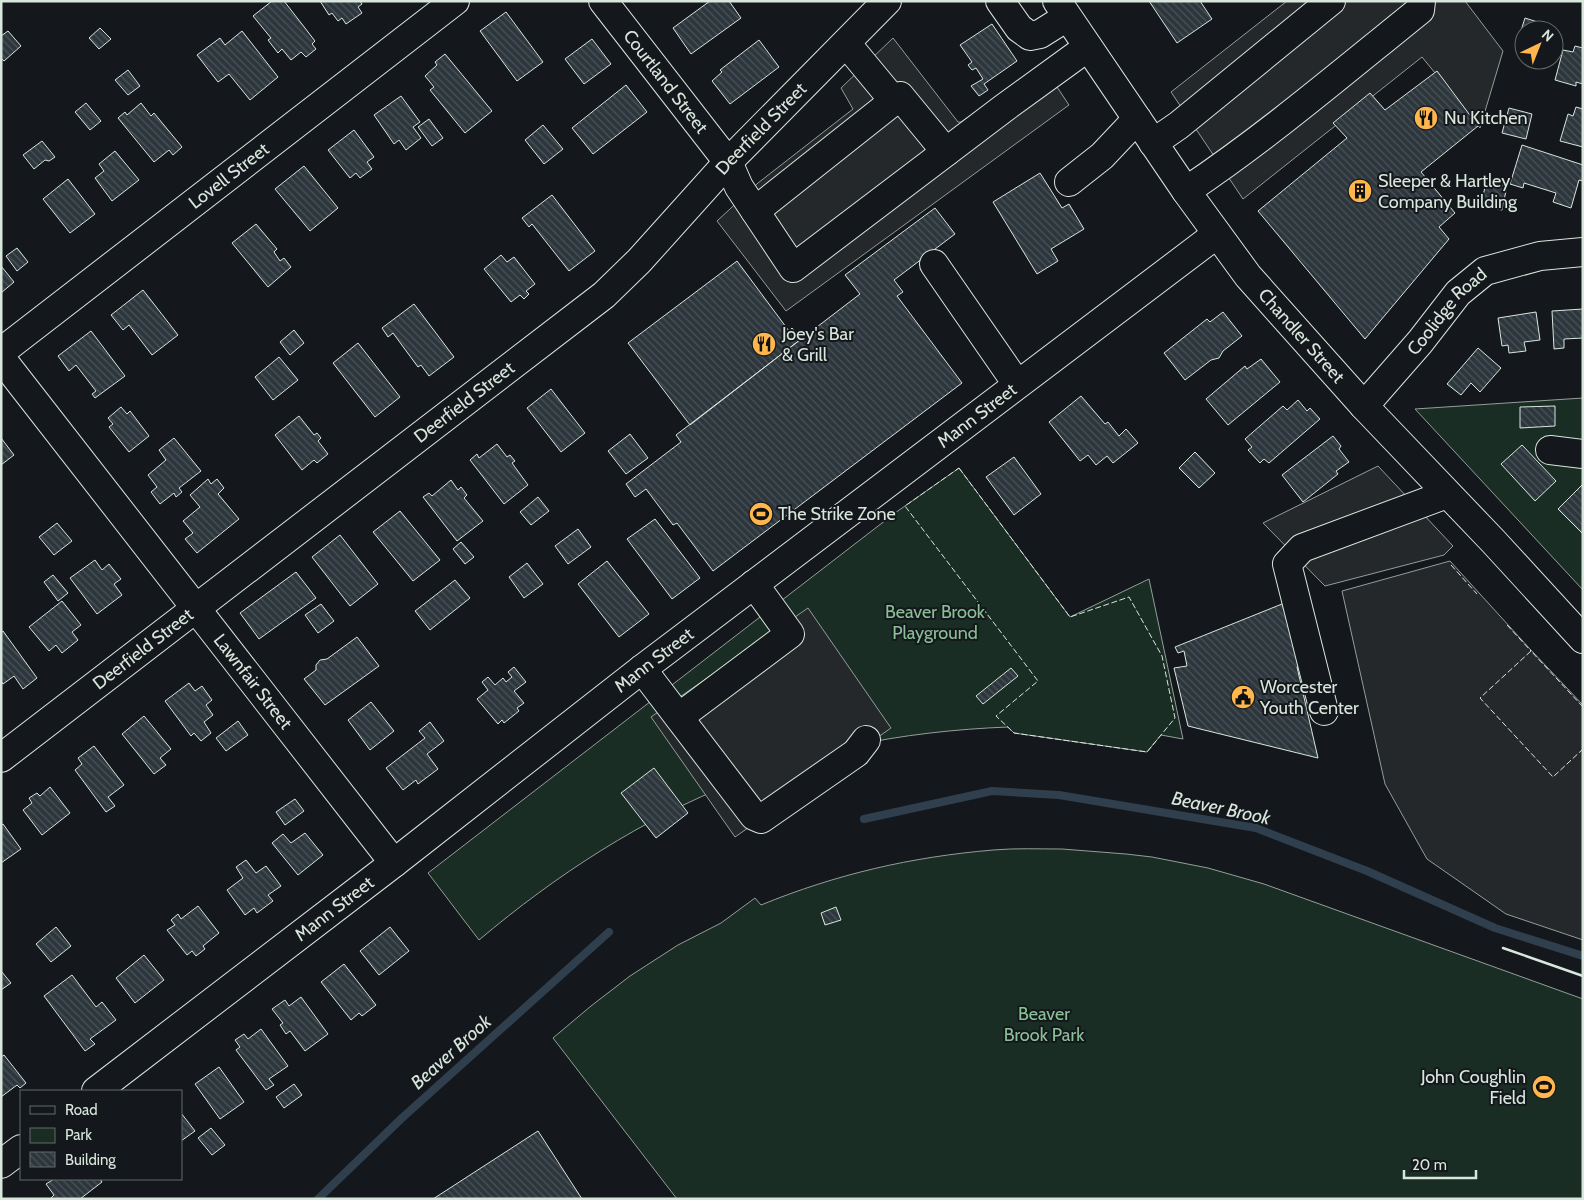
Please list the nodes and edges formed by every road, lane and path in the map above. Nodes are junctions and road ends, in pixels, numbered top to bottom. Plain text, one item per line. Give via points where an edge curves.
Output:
1 (455, 1) edge
2 (603, 1) edge
3 (887, 1) edge
4 (1000, 1) edge
5 (1331, 1) edge
6 (1420, 1) edge
7 (1062, 9) edge
8 (846, 43) junction
9 (1088, 47) junction
10 (894, 101) junction
11 (1136, 119) junction
12 (1153, 143) junction
13 (946, 152) junction
14 (728, 162) junction
15 (1069, 182) dead end
16 (1186, 191) junction
17 (755, 211) junction
18 (1216, 234) junction
19 (1583, 252) edge
20 (934, 264) dead end
21 (1, 352) edge
22 (1, 358) edge
23 (1017, 384) junction
24 (1364, 406) junction
25 (1550, 450) dead end
26 (1583, 454) edge
27 (1448, 494) junction
28 (754, 584) junction
29 (197, 609) junction
30 (1583, 639) edge
31 (642, 669) junction
32 (1324, 711) dead end
33 (679, 717) junction
34 (866, 740) dead end
35 (1, 758) edge
36 (394, 863) junction
37 (97, 1090) edge
38 (20, 1150) edge
39 (1, 1164) edge

1 - 21 street, Lovell Street
2 - 14 street, Courtland Street
3 - 8 street, Deerfield Street
4 - 7 street via 1019,28 1030,36 1040,34
5 - 12 street
6 - 16 street via 1420,10 1406,22
7 - 9 street, Chandler Street
8 - 10 street
8 - 14 street, Deerfield Street
9 - 11 street, Chandler Street
9 - 13 street
10 - 13 street via 900,96
10 - 17 street
11 - 12 street, Chandler Street
11 - 15 street via 1102,156
12 - 16 street, Chandler Street
13 - 17 street, Courtland Street via 793,268
14 - 17 street, Courtland Street
14 - 29 street, Deerfield Street via 604,295
16 - 18 street, Chandler Street
18 - 23 street, Mann Street
18 - 24 street, Chandler Street via 1248,276
19 - 24 street, Coolidge Road via 1540,256 1485,271 1458,293
20 - 23 street
22 - 29 street, Lawnfair Street
23 - 28 street, Mann Street
24 - 27 street, Chandler Street
25 - 26 street
27 - 30 street, Chandler Street
27 - 32 street via 1302,548 1287,564
28 - 31 street, Mann Street
28 - 33 street via 790,634
29 - 35 street, Deerfield Street
29 - 36 street, Lawnfair Street
31 - 33 street
31 - 36 street, Mann Street
33 - 34 street via 754,816 761,819 856,753
36 - 37 street, Mann Street
38 - 39 street

